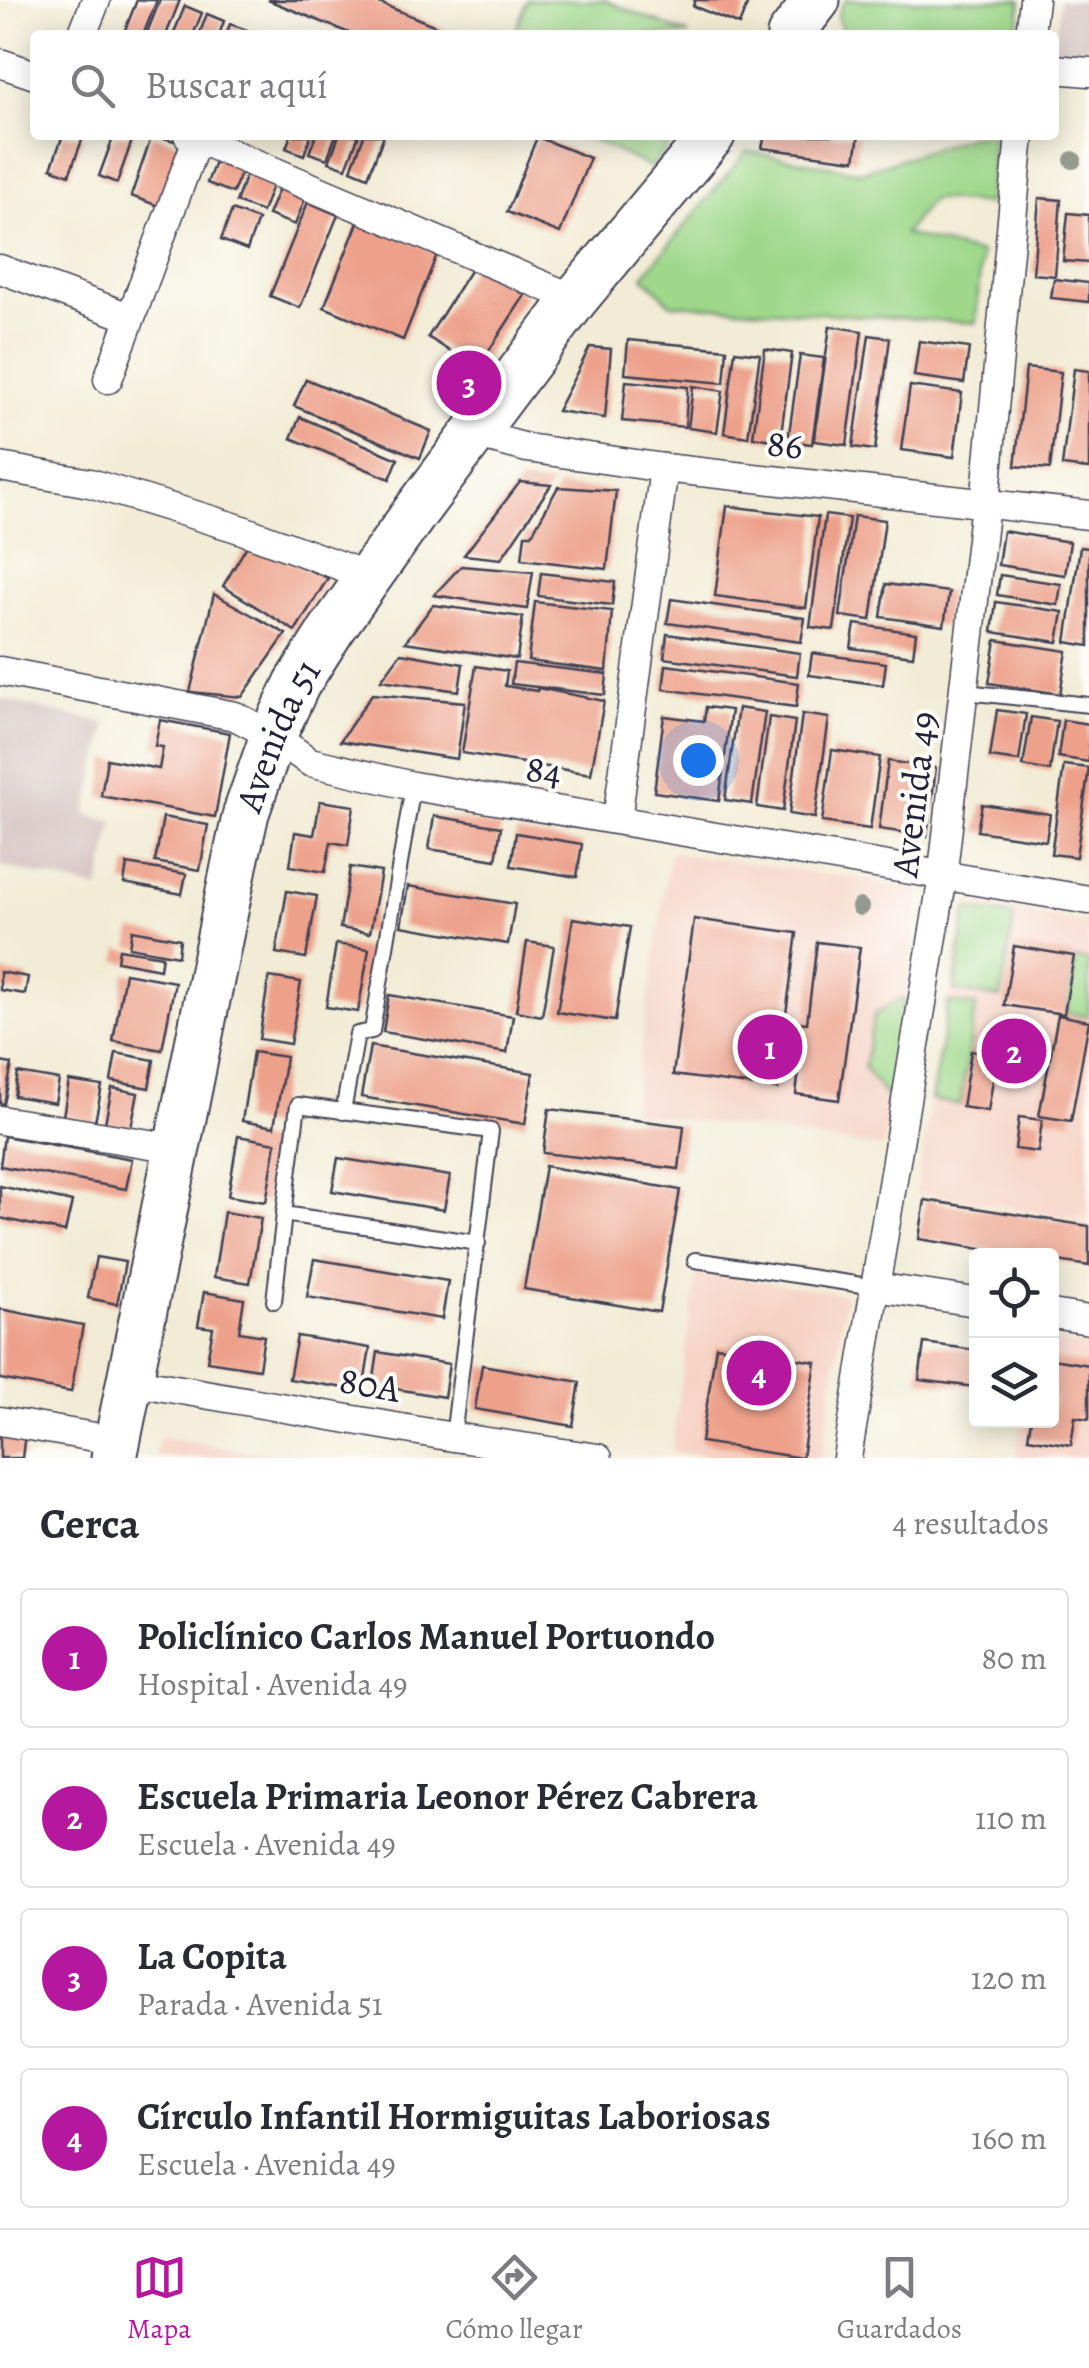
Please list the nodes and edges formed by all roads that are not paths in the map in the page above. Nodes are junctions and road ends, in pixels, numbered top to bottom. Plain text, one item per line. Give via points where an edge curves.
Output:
1 (96, 0) edge
2 (817, 0) edge
3 (1034, 0) edge
4 (84, 30) edge
5 (794, 30) edge
6 (1031, 30) edge
7 (0, 62) edge
8 (1059, 69) edge
9 (1089, 72) edge
10 (30, 73) edge
11 (192, 140) edge
12 (200, 140) edge
13 (708, 140) edge
14 (1020, 140) edge
15 (0, 269) edge
16 (576, 299) junction
17 (129, 317) junction
18 (108, 380) dead end
19 (474, 434) junction
20 (0, 466) edge
21 (664, 468) junction
22 (985, 504) junction
23 (1089, 515) edge
24 (368, 576) junction
25 (0, 671) edge
26 (965, 692) junction
27 (1089, 705) edge
28 (273, 736) junction
29 (413, 786) junction
30 (617, 820) junction
31 (942, 876) junction
32 (1089, 900) edge
33 (343, 1112) junction
34 (0, 1120) edge
35 (175, 1148) junction
36 (284, 1214) junction
37 (478, 1243) junction
38 (694, 1260) dead end
39 (875, 1288) junction
40 (274, 1301) dead end
41 (969, 1301) edge
42 (1059, 1315) edge
43 (1089, 1320) edge
44 (129, 1382) junction
45 (0, 1421) edge
46 (453, 1437) junction
47 (116, 1449) edge
48 (598, 1458) edge
49 (847, 1458) edge

1 - 4 street
2 - 5 main road
3 - 6 street
7 - 10 street
8 - 9 street
11 - 17 street
12 - 16 street
13 - 16 main road, Avenida 51
14 - 22 street, Avenida 49
15 - 17 street
16 - 19 main road, Avenida 51
17 - 18 street
19 - 21 street, 86
19 - 24 main road, Avenida 51
20 - 24 street via 90,483
21 - 22 street, 86
21 - 30 street
22 - 23 street, 86
22 - 26 street, Avenida 49
24 - 28 main road, Avenida 51 via 297,684
25 - 28 street, 84 via 236,716
26 - 27 lane
26 - 31 street, Avenida 49
28 - 29 street, 84 via 310,762
28 - 35 main road, Avenida 51 via 246,813
29 - 30 street, 84
29 - 33 lane via 372,1032 357,1034
30 - 31 street, 84
31 - 32 street, 84
31 - 39 street, Avenida 49
33 - 36 lane via 298,1105
33 - 37 lane via 492,1132
34 - 35 street
35 - 44 main road, Avenida 51
36 - 37 lane
36 - 40 lane
37 - 46 lane
38 - 39 lane
39 - 41 street
39 - 49 street, Avenida 49
42 - 43 street
44 - 46 street, 80A
44 - 47 main road, Avenida 51
45 - 47 street
46 - 48 street, 80A

